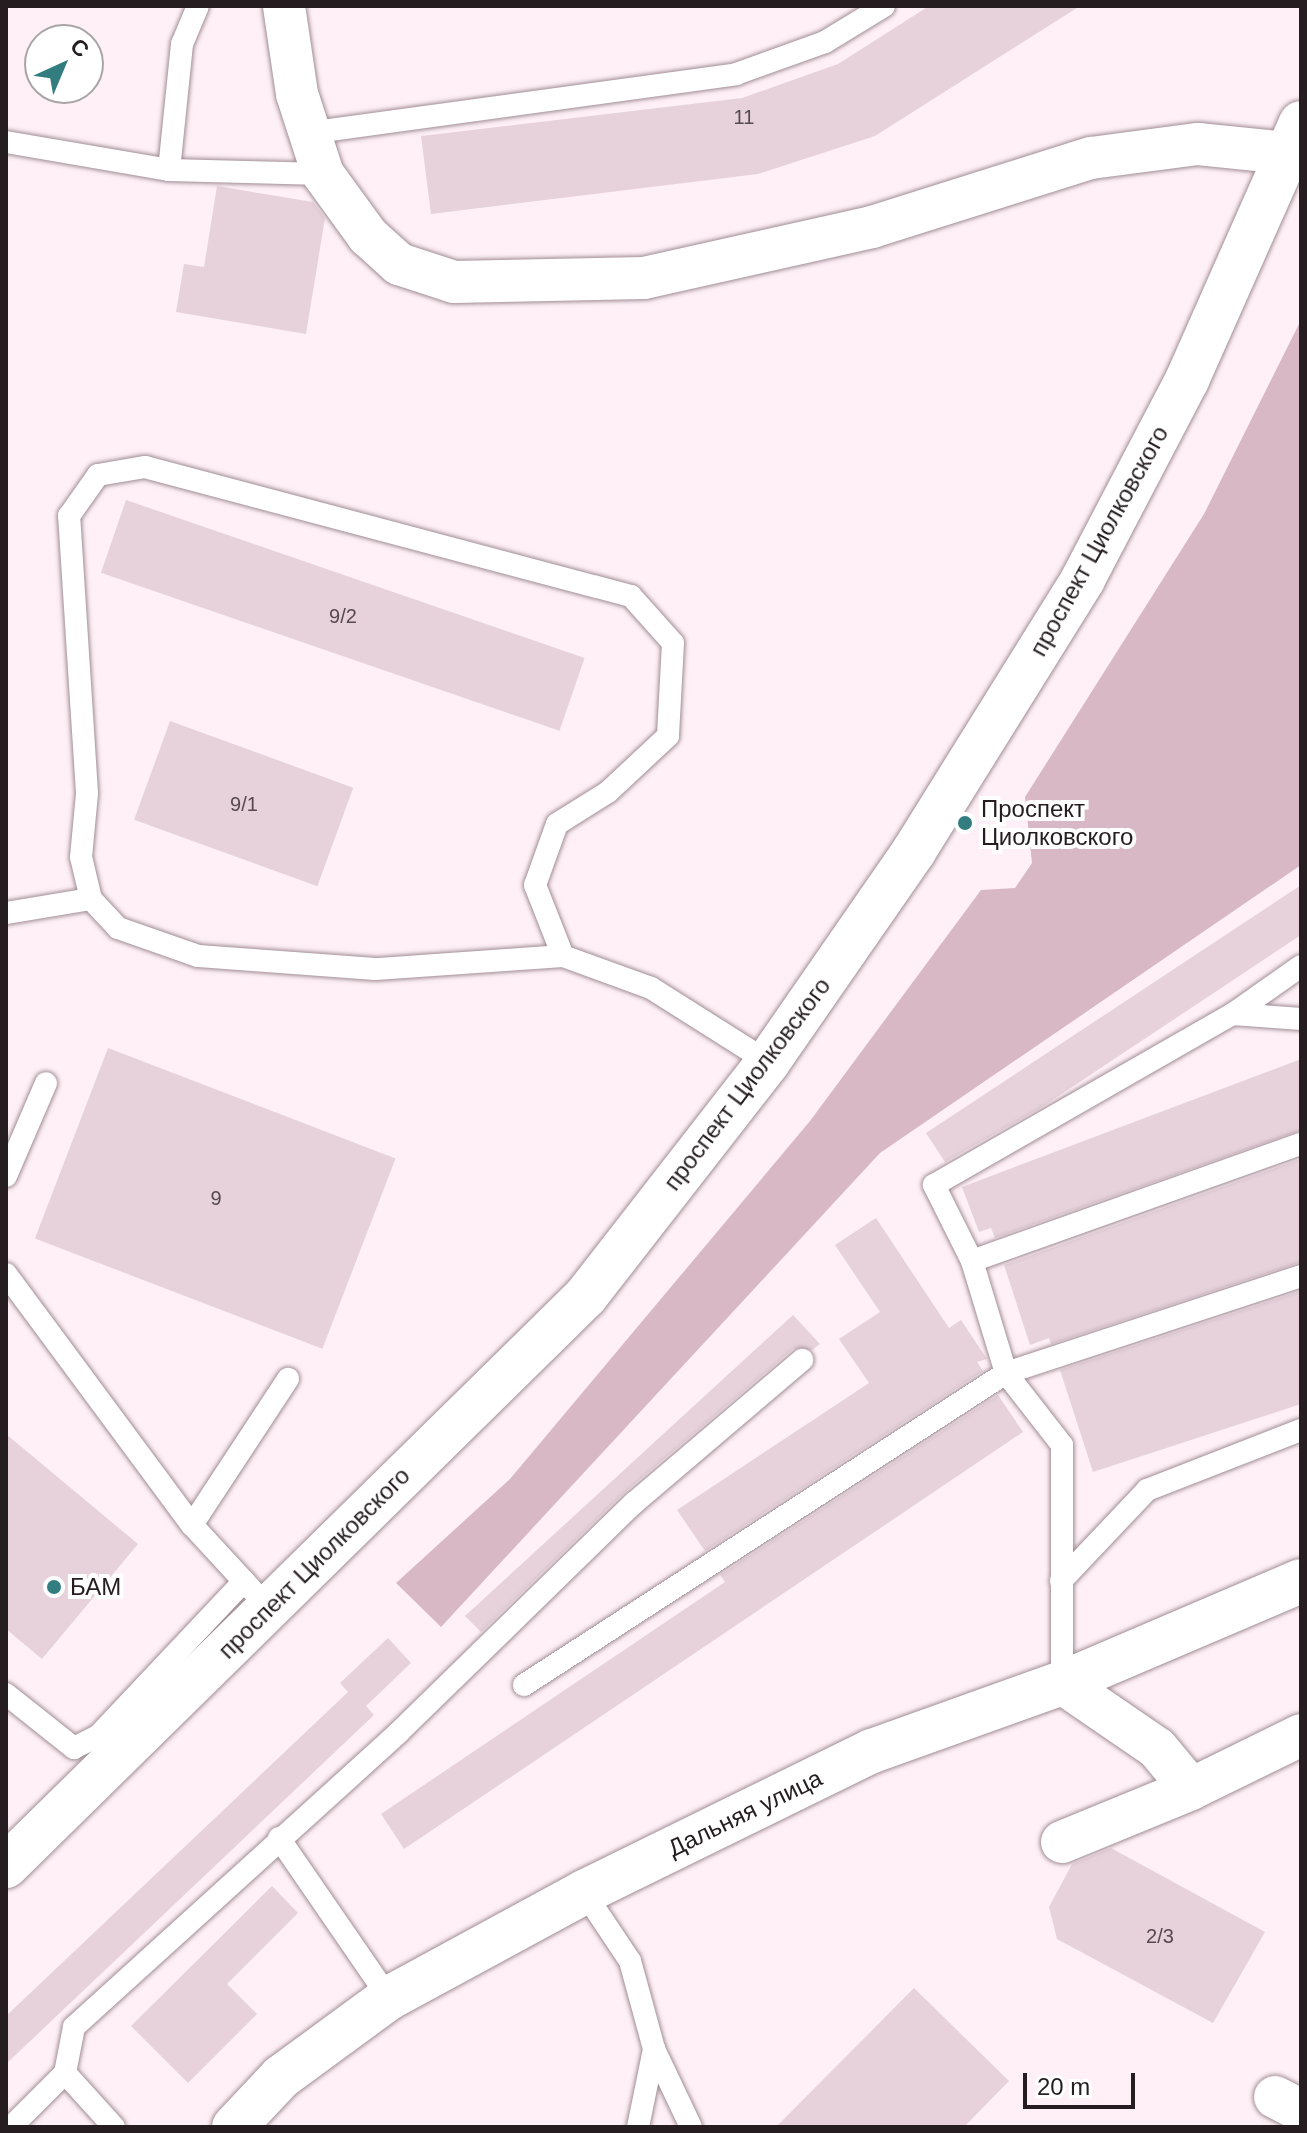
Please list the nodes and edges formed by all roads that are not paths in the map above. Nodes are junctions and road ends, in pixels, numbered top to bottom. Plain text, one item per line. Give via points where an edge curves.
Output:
1 (198, 6) edge
2 (284, 6) edge
3 (884, 6) edge
4 (308, 133) junction
5 (1294, 138) edge
6 (6, 142) edge
7 (169, 170) junction
8 (323, 174) junction
9 (91, 899) junction
10 (6, 913) edge
11 (563, 956) junction
12 (1301, 966) edge
13 (1233, 1014) junction
14 (1301, 1019) edge
15 (768, 1062) junction
16 (46, 1083) dead end
17 (1301, 1144) edge
18 (6, 1176) edge
19 (972, 1261) junction
20 (6, 1274) edge
21 (1301, 1276) edge
22 (802, 1360) dead end
23 (1006, 1373) junction
24 (288, 1379) dead end
25 (1301, 1430) edge
26 (192, 1525) junction
27 (1061, 1581) junction
28 (1301, 1581) edge
29 (256, 1595) junction
30 (1062, 1683) junction
31 (524, 1685) dead end
32 (6, 1694) edge
33 (1301, 1735) edge
34 (1191, 1789) junction
35 (279, 1838) junction
36 (1062, 1842) dead end
37 (6, 1866) edge
38 (584, 1892) junction
39 (389, 1998) junction
40 (654, 2049) junction
41 (65, 2073) junction
42 (11, 2127) edge
43 (114, 2127) edge
44 (234, 2127) edge
45 (638, 2127) edge
46 (691, 2127) edge

1 - 7 lane via 182,44
2 - 4 street, проспект Циолковского
3 - 4 lane via 825,42 736,74
4 - 8 street, проспект Циолковского
5 - 8 street, проспект Циолковского via 1091,158 872,227 644,278 454,282 399,264 368,236
5 - 15 main road, проспект Циолковского via 1187,380 1083,579 914,851
6 - 7 lane
7 - 8 lane
9 - 10 lane
9 - 11 lane via 118,928 198,956 375,969
9 - 11 lane via 81,857 87,793 69,516 98,475 145,467 631,596 673,643 668,736 608,792 557,824 535,885
11 - 15 lane via 651,988
12 - 13 lane
13 - 14 lane
13 - 19 lane via 934,1185
15 - 29 main road, проспект Циолковского via 586,1296
16 - 18 lane
17 - 19 lane
19 - 23 lane
20 - 26 lane
21 - 23 lane
22 - 35 lane via 634,1503 398,1733
23 - 27 lane via 1062,1445
23 - 31 lane
24 - 26 lane
25 - 27 lane via 1147,1490
26 - 29 lane
27 - 30 lane
28 - 30 main road, Дальняя улица
29 - 32 lane via 98,1736 74,1748
29 - 37 main road, проспект Циолковского
30 - 34 street via 1157,1748
30 - 38 main road, Дальняя улица via 872,1751
33 - 34 street
34 - 36 street
35 - 39 lane
35 - 41 lane via 74,2027
38 - 39 main road, Дальняя улица
38 - 40 lane via 630,1961
39 - 44 main road, Дальняя улица via 281,2077
40 - 45 lane
40 - 46 lane
41 - 42 lane
41 - 43 lane

